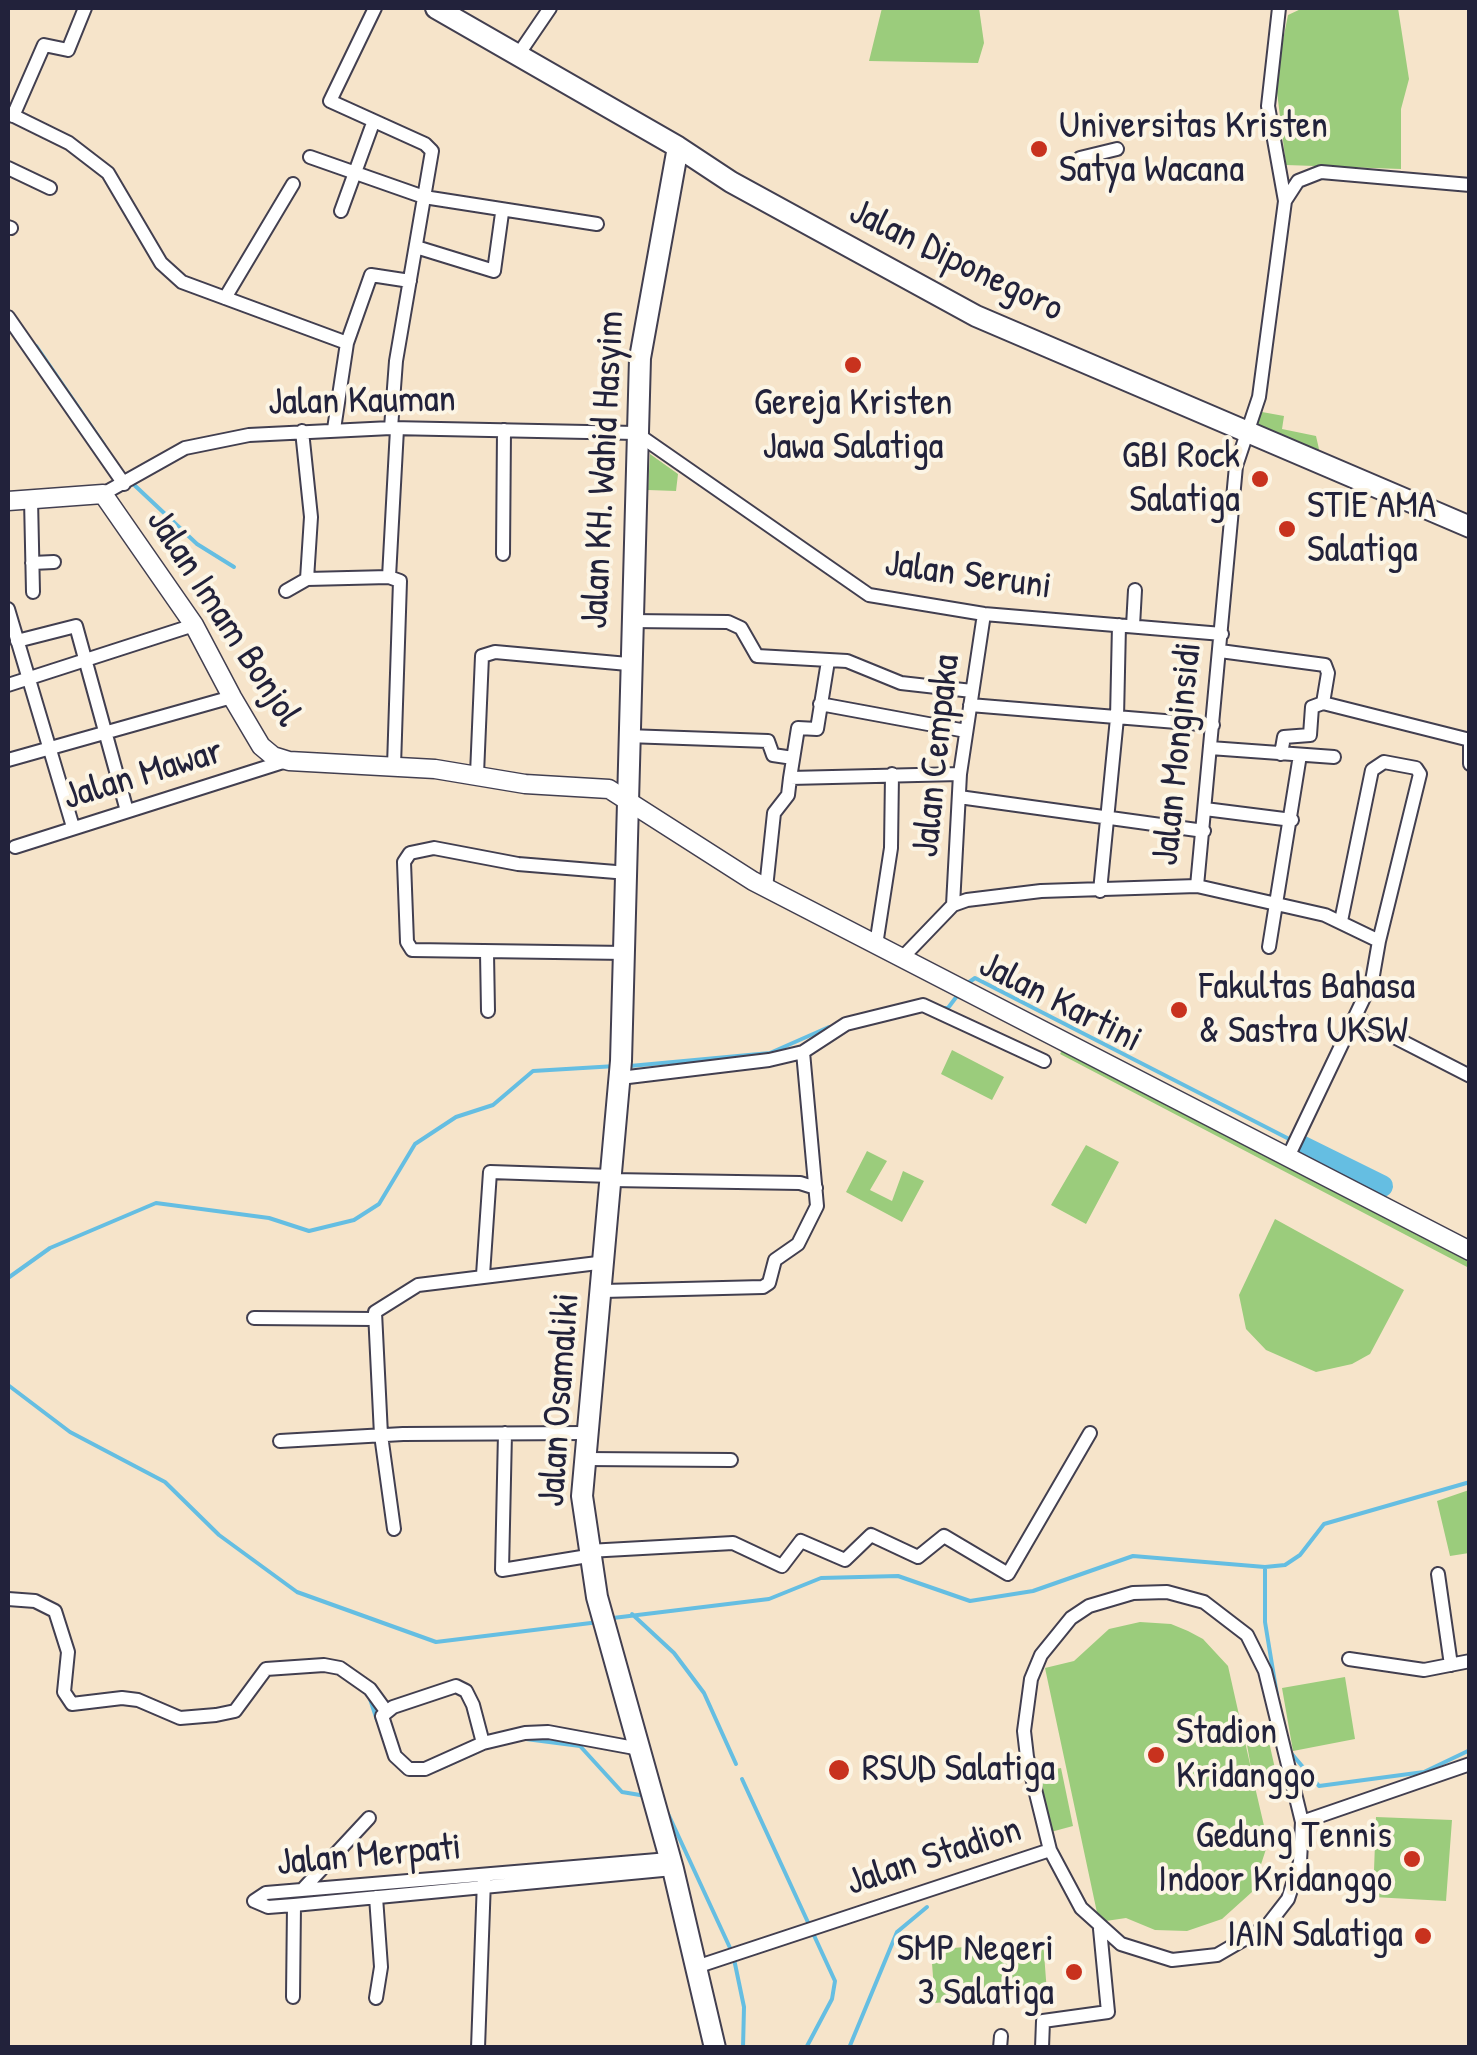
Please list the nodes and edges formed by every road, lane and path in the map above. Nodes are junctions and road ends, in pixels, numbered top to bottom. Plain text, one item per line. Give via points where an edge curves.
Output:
1 (85, 8) edge
2 (375, 8) edge
3 (436, 8) edge
4 (550, 8) edge
5 (1279, 8) edge
6 (518, 55) junction
7 (10, 114) edge
8 (373, 123) junction
9 (678, 146) junction
10 (1117, 149) dead end
11 (310, 157) dead end
12 (1080, 158) dead end
13 (8, 168) edge
14 (356, 173) junction
15 (294, 184) dead end
16 (1470, 185) edge
17 (50, 188) dead end
18 (424, 197) junction
19 (1285, 201) junction
20 (341, 211) dead end
21 (502, 213) junction
22 (598, 224) dead end
23 (416, 247) junction
24 (410, 281) junction
25 (225, 298) junction
26 (8, 317) edge
27 (346, 343) junction
28 (394, 428) junction
29 (334, 429) junction
30 (302, 430) junction
31 (504, 430) junction
32 (636, 433) junction
33 (1244, 434) junction
34 (129, 481) junction
35 (103, 494) junction
36 (32, 499) junction
37 (8, 501) edge
38 (1469, 521) edge
39 (504, 554) dead end
40 (54, 562) dead end
41 (32, 564) junction
42 (389, 577) junction
43 (307, 579) junction
44 (1136, 590) dead end
45 (286, 591) dead end
46 (33, 592) dead end
47 (8, 609) edge
48 (984, 614) junction
49 (630, 622) junction
50 (194, 624) junction
51 (1126, 626) junction
52 (1222, 634) junction
53 (18, 641) junction
54 (1220, 651) junction
55 (86, 660) junction
56 (828, 661) junction
57 (628, 664) junction
58 (28, 678) junction
59 (8, 685) edge
60 (232, 696) junction
61 (971, 698) junction
62 (1323, 703) junction
63 (820, 704) junction
64 (1117, 718) junction
65 (1213, 726) junction
66 (966, 731) junction
67 (106, 734) junction
68 (627, 736) junction
69 (1470, 741) edge
70 (1210, 748) junction
71 (50, 750) junction
72 (1281, 754) junction
73 (1300, 755) junction
74 (1334, 757) dead end
75 (793, 758) junction
76 (8, 760) edge
77 (289, 761) junction
78 (1470, 764) edge
79 (394, 766) junction
80 (477, 774) junction
81 (892, 774) junction
82 (960, 774) junction
83 (790, 778) junction
84 (959, 797) junction
85 (628, 801) junction
86 (1205, 809) junction
87 (127, 811) junction
88 (1105, 817) junction
89 (1292, 820) junction
90 (72, 827) junction
91 (1204, 831) junction
92 (15, 847) dead end
93 (628, 873) junction
94 (1197, 886) junction
95 (766, 888) junction
96 (1100, 891) junction
97 (1278, 902) junction
98 (953, 905) junction
99 (1341, 921) junction
100 (1380, 941) junction
101 (876, 944) junction
102 (1268, 948) dead end
103 (488, 953) junction
104 (626, 953) junction
105 (902, 958) junction
106 (488, 1011) dead end
107 (1355, 1017) junction
108 (804, 1052) junction
109 (1044, 1061) dead end
110 (620, 1071) junction
111 (1470, 1076) edge
112 (1288, 1157) junction
113 (611, 1178) junction
114 (816, 1188) junction
115 (1470, 1252) edge
116 (606, 1262) junction
117 (483, 1275) junction
118 (603, 1292) junction
119 (254, 1318) dead end
120 (374, 1320) junction
121 (506, 1432) junction
122 (586, 1433) junction
123 (1090, 1433) dead end
124 (380, 1435) junction
125 (280, 1442) dead end
126 (584, 1460) junction
127 (731, 1460) dead end
128 (394, 1530) dead end
129 (588, 1553) junction
130 (1438, 1574) dead end
131 (8, 1599) edge
132 (1349, 1658) dead end
133 (1470, 1661) edge
134 (1452, 1665) junction
135 (386, 1710) junction
136 (484, 1743) junction
137 (640, 1749) junction
138 (1470, 1764) edge
139 (369, 1818) dead end
140 (1302, 1822) junction
141 (1050, 1850) junction
142 (671, 1864) junction
143 (484, 1881) junction
144 (303, 1890) junction
145 (376, 1896) junction
146 (294, 1905) junction
147 (1100, 1928) junction
148 (696, 1967) junction
149 (293, 1996) dead end
150 (376, 1998) dead end
151 (478, 2048) edge
152 (716, 2048) edge
153 (1042, 2048) edge

1 - 7 street via 68,50 44,45
2 - 8 street via 329,96 332,104
3 - 6 main road, Jalan Diponegoro
4 - 6 street
5 - 19 street, Jalan Monginsidi via 1268,106
6 - 9 main road, Jalan Diponegoro
7 - 25 street via 97,163 116,183 161,263 182,282
8 - 14 street
8 - 18 street via 430,147
9 - 32 main road, Jalan KH. Wahid Hasyim via 649,293
9 - 33 main road, Jalan Diponegoro via 731,182 976,316
10 - 12 street
11 - 14 street
13 - 17 street
14 - 18 street
14 - 20 street
15 - 25 street
16 - 19 street via 1321,172 1298,181
18 - 21 street
18 - 23 street
19 - 33 street, Jalan Monginsidi via 1259,397
21 - 22 street
21 - 23 street via 494,271
23 - 24 street
24 - 27 street via 371,275
24 - 28 street
25 - 27 street
26 - 34 street
27 - 29 street
28 - 29 street, Jalan Kauman
28 - 31 street, Jalan Kauman
28 - 42 street
29 - 30 street, Jalan Kauman
30 - 34 street, Jalan Kauman via 197,444
30 - 43 street via 311,517
31 - 32 street, Jalan Kauman
31 - 39 street
32 - 48 street, Jalan Seruni via 853,587 885,600
32 - 49 main road, Jalan KH. Wahid Hasyim
33 - 38 main road, Jalan Diponegoro
33 - 52 street, Jalan Monginsidi
34 - 35 street, Jalan Kauman
35 - 36 main road, Jalan Imam Bonjol
35 - 50 main road, Jalan Imam Bonjol
36 - 37 main road, Jalan Imam Bonjol
36 - 41 street
40 - 41 street
41 - 46 street
42 - 43 street
42 - 79 street via 400,581 402,591
43 - 45 street
44 - 51 street
47 - 53 street
48 - 51 street, Jalan Seruni
48 - 61 street, Jalan Cempaka
49 - 56 street via 728,622 741,628 757,656
49 - 57 main road, Jalan KH. Wahid Hasyim
50 - 55 street
50 - 60 main road, Jalan Imam Bonjol
51 - 52 street, Jalan Seruni
51 - 64 street
52 - 54 street, Jalan Monginsidi
53 - 55 street via 75,626
53 - 58 street
54 - 62 street via 1325,665
54 - 65 street, Jalan Monginsidi
55 - 58 street
55 - 67 street
56 - 61 street
56 - 63 street
57 - 68 main road, Jalan KH. Wahid Hasyim
57 - 80 street via 482,656
58 - 59 street
58 - 71 street
60 - 67 street
60 - 77 main road, Jalan Imam Bonjol via 262,746
61 - 64 street
61 - 66 street, Jalan Cempaka
62 - 69 street
62 - 72 street via 1312,707 1310,736 1284,737
63 - 66 street
63 - 75 street via 817,729 798,728
64 - 65 street
64 - 88 street
65 - 70 street, Jalan Monginsidi
66 - 82 street, Jalan Cempaka
67 - 71 street
67 - 87 street
68 - 75 street via 768,741 773,755
68 - 85 main road, Jalan KH. Wahid Hasyim
69 - 78 street
70 - 72 street
70 - 86 street, Jalan Monginsidi
71 - 76 street
71 - 90 street
72 - 73 street
73 - 74 street
73 - 89 street
75 - 83 street
77 - 79 main road, Jalan Imam Bonjol
77 - 87 street, Jalan Mawar
79 - 80 main road, Jalan Imam Bonjol
80 - 85 main road, Jalan Imam Bonjol via 525,784 599,786
81 - 82 street
81 - 83 street
81 - 101 street via 891,848
82 - 84 street, Jalan Cempaka
83 - 95 street via 788,795 774,813
84 - 88 street
84 - 98 street, Jalan Cempaka
85 - 93 main road, Jalan Osamaliki
85 - 95 main road, Jalan Kartini
86 - 89 street
86 - 91 street, Jalan Monginsidi
87 - 90 street, Jalan Mawar
88 - 91 street
88 - 96 street
89 - 97 street
90 - 92 street, Jalan Mawar
91 - 94 street, Jalan Monginsidi
93 - 103 street via 518,864 434,848 410,853 404,862 412,950
93 - 104 main road, Jalan Osamaliki
94 - 96 street, Jalan Monginsidi
94 - 97 street
95 - 101 main road, Jalan Kartini
96 - 98 street, Jalan Monginsidi
97 - 99 street
97 - 102 street
98 - 105 street
99 - 100 street
99 - 100 street via 1372,770 1384,762 1416,768 1420,774
100 - 107 street
101 - 105 main road, Jalan Kartini
103 - 104 street
103 - 106 street
104 - 110 main road, Jalan Osamaliki
105 - 112 main road, Jalan Kartini
107 - 111 street
107 - 112 street
108 - 109 street via 846,1024 924,1005
108 - 110 street via 756,1063
108 - 114 street
110 - 113 main road, Jalan Osamaliki
112 - 115 main road, Jalan Kartini
113 - 114 street
113 - 116 main road, Jalan Osamaliki
113 - 117 street via 492,1171
114 - 118 street via 807,1230 780,1254 763,1287
116 - 117 street
116 - 118 main road, Jalan Osamaliki
117 - 120 street via 406,1289 380,1306
118 - 122 main road, Jalan Osamaliki
119 - 120 street
120 - 124 street
121 - 122 street
121 - 124 street
121 - 129 street via 502,1570
122 - 126 main road, Jalan Osamaliki
123 - 129 street via 1008,1574 944,1536 918,1557 871,1536 845,1560 801,1541 782,1566 733,1544
124 - 125 street
124 - 128 street
126 - 127 street
126 - 129 main road, Jalan Osamaliki
129 - 137 main road, Jalan Osamaliki
130 - 134 street
131 - 135 street via 56,1611 68,1652 64,1692 72,1704 122,1698 180,1718 216,1715 235,1712 266,1670 324,1665 370,1689
132 - 134 street via 1424,1670
133 - 134 street
135 - 136 street via 456,1686 473,1705
135 - 136 street via 382,1722 395,1756 409,1769 442,1763
136 - 137 street via 548,1732
137 - 142 main road, Jalan Osamaliki
138 - 140 street
139 - 144 street
140 - 141 street via 1265,1671 1247,1636 1204,1602 1132,1592 1072,1618 1041,1655 1031,1679 1024,1731
140 - 147 street, Jalan Stadion via 1300,1862 1288,1899 1267,1926 1233,1949 1172,1960 1134,1951
141 - 147 street, Jalan Stadion via 1075,1899
141 - 148 street, Jalan Stadion
142 - 143 street, Jalan Merpati
142 - 148 main road, Jalan Osamaliki
143 - 144 street, Jalan Merpati
143 - 145 street, Jalan Merpati
143 - 151 street, Jalan Merpati
144 - 146 street, Jalan Merpati via 266,1892 254,1901
145 - 146 street, Jalan Merpati
145 - 150 street
146 - 149 street
147 - 153 street via 1108,2012 1043,2021
148 - 152 main road, Jalan Osamaliki

